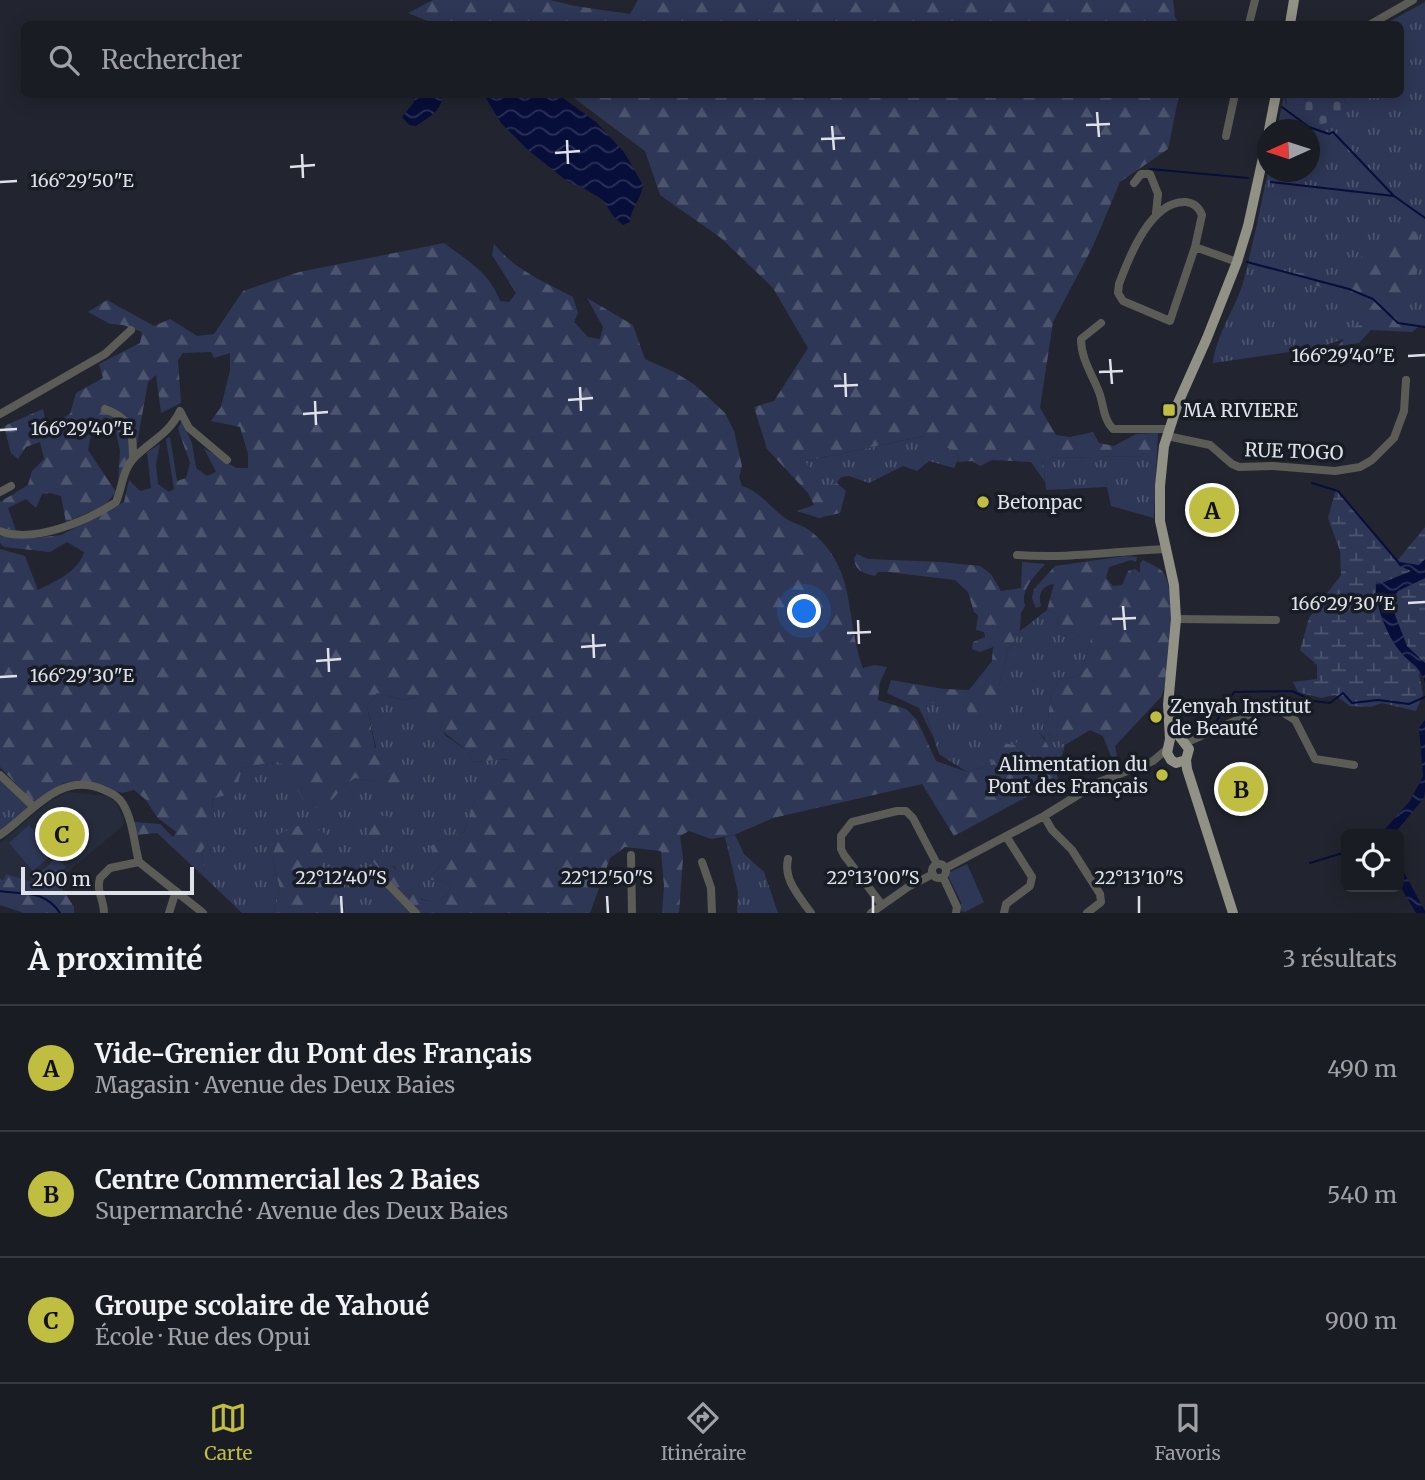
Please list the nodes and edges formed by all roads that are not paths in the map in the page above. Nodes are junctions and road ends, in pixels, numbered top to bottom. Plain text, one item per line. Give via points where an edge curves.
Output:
1 (1255, 0) edge
2 (1294, 0) edge
3 (1413, 0) edge
4 (1250, 21) edge
5 (1290, 21) edge
6 (1376, 21) edge
7 (1234, 98) edge
8 (1275, 98) edge
9 (1271, 119) edge
10 (1226, 136) dead end
11 (1258, 182) edge
12 (1133, 183) dead end
13 (1156, 213) junction
14 (1195, 247) junction
15 (1237, 262) junction
16 (1101, 323) dead end
17 (131, 330) dead end
18 (1406, 380) dead end
19 (105, 409) dead end
20 (0, 414) edge
21 (1169, 434) junction
22 (133, 458) junction
23 (227, 460) dead end
24 (11, 486) dead end
25 (0, 492) edge
26 (0, 531) edge
27 (1166, 549) junction
28 (1017, 555) dead end
29 (1176, 619) junction
30 (1276, 620) dead end
31 (1178, 752) junction
32 (1354, 765) dead end
33 (0, 775) edge
34 (34, 807) junction
35 (1044, 816) junction
36 (0, 835) edge
37 (1006, 836) junction
38 (631, 855) dead end
39 (788, 859) dead end
40 (139, 862) junction
41 (702, 862) dead end
42 (937, 864) junction
43 (372, 873) dead end
44 (945, 873) junction
45 (933, 874) junction
46 (176, 891) junction
47 (882, 905) junction
48 (104, 913) edge
49 (169, 913) edge
50 (203, 913) edge
51 (416, 913) edge
52 (632, 913) edge
53 (712, 913) edge
54 (811, 913) edge
55 (871, 913) edge
56 (956, 913) edge
57 (1004, 913) edge
58 (1087, 913) edge
59 (1226, 913) edge
60 (1233, 913) edge

1 - 4 street
2 - 5 main road
3 - 6 street
7 - 10 street
8 - 9 main road
11 - 15 main road
12 - 13 street via 1141,174 1150,174 1158,194
13 - 14 street via 1183,202 1196,206 1202,215
13 - 14 street via 1119,284 1123,301 1170,321
14 - 15 street
15 - 21 main road
16 - 21 street, RUE TOGO via 1081,339 1081,353 1108,424 1113,429
17 - 20 street via 105,354
18 - 21 street, RUE TOGO via 1399,429 1380,453 1360,467 1335,471 1238,467 1210,445
19 - 22 street via 124,418 131,429
21 - 27 main road via 1160,486
22 - 23 street via 177,420 180,411 189,428
22 - 26 street via 116,502 110,506 49,532 16,535
24 - 25 street
27 - 28 street via 1053,558
27 - 29 main road
29 - 30 street
29 - 31 main road via 1170,681
31 - 32 street via 1270,705 1296,720 1315,759
31 - 35 street via 1099,782
31 - 59 main road
31 - 60 main road
33 - 34 street
34 - 36 street
34 - 40 street via 69,785 95,786 116,796 128,816
35 - 37 street
35 - 58 street via 1100,894 1098,906
37 - 44 street
37 - 57 street via 1032,877 1030,886 1006,904
38 - 52 street
39 - 54 street via 789,879
40 - 46 street
40 - 48 street via 110,868 100,878 98,892
41 - 53 street via 711,888
42 - 44 street via 942,863
42 - 45 street
42 - 47 street via 906,811 852,822 841,836 841,849
43 - 51 street
44 - 45 street
44 - 56 street
45 - 47 street
46 - 49 street
46 - 50 street
47 - 55 street

